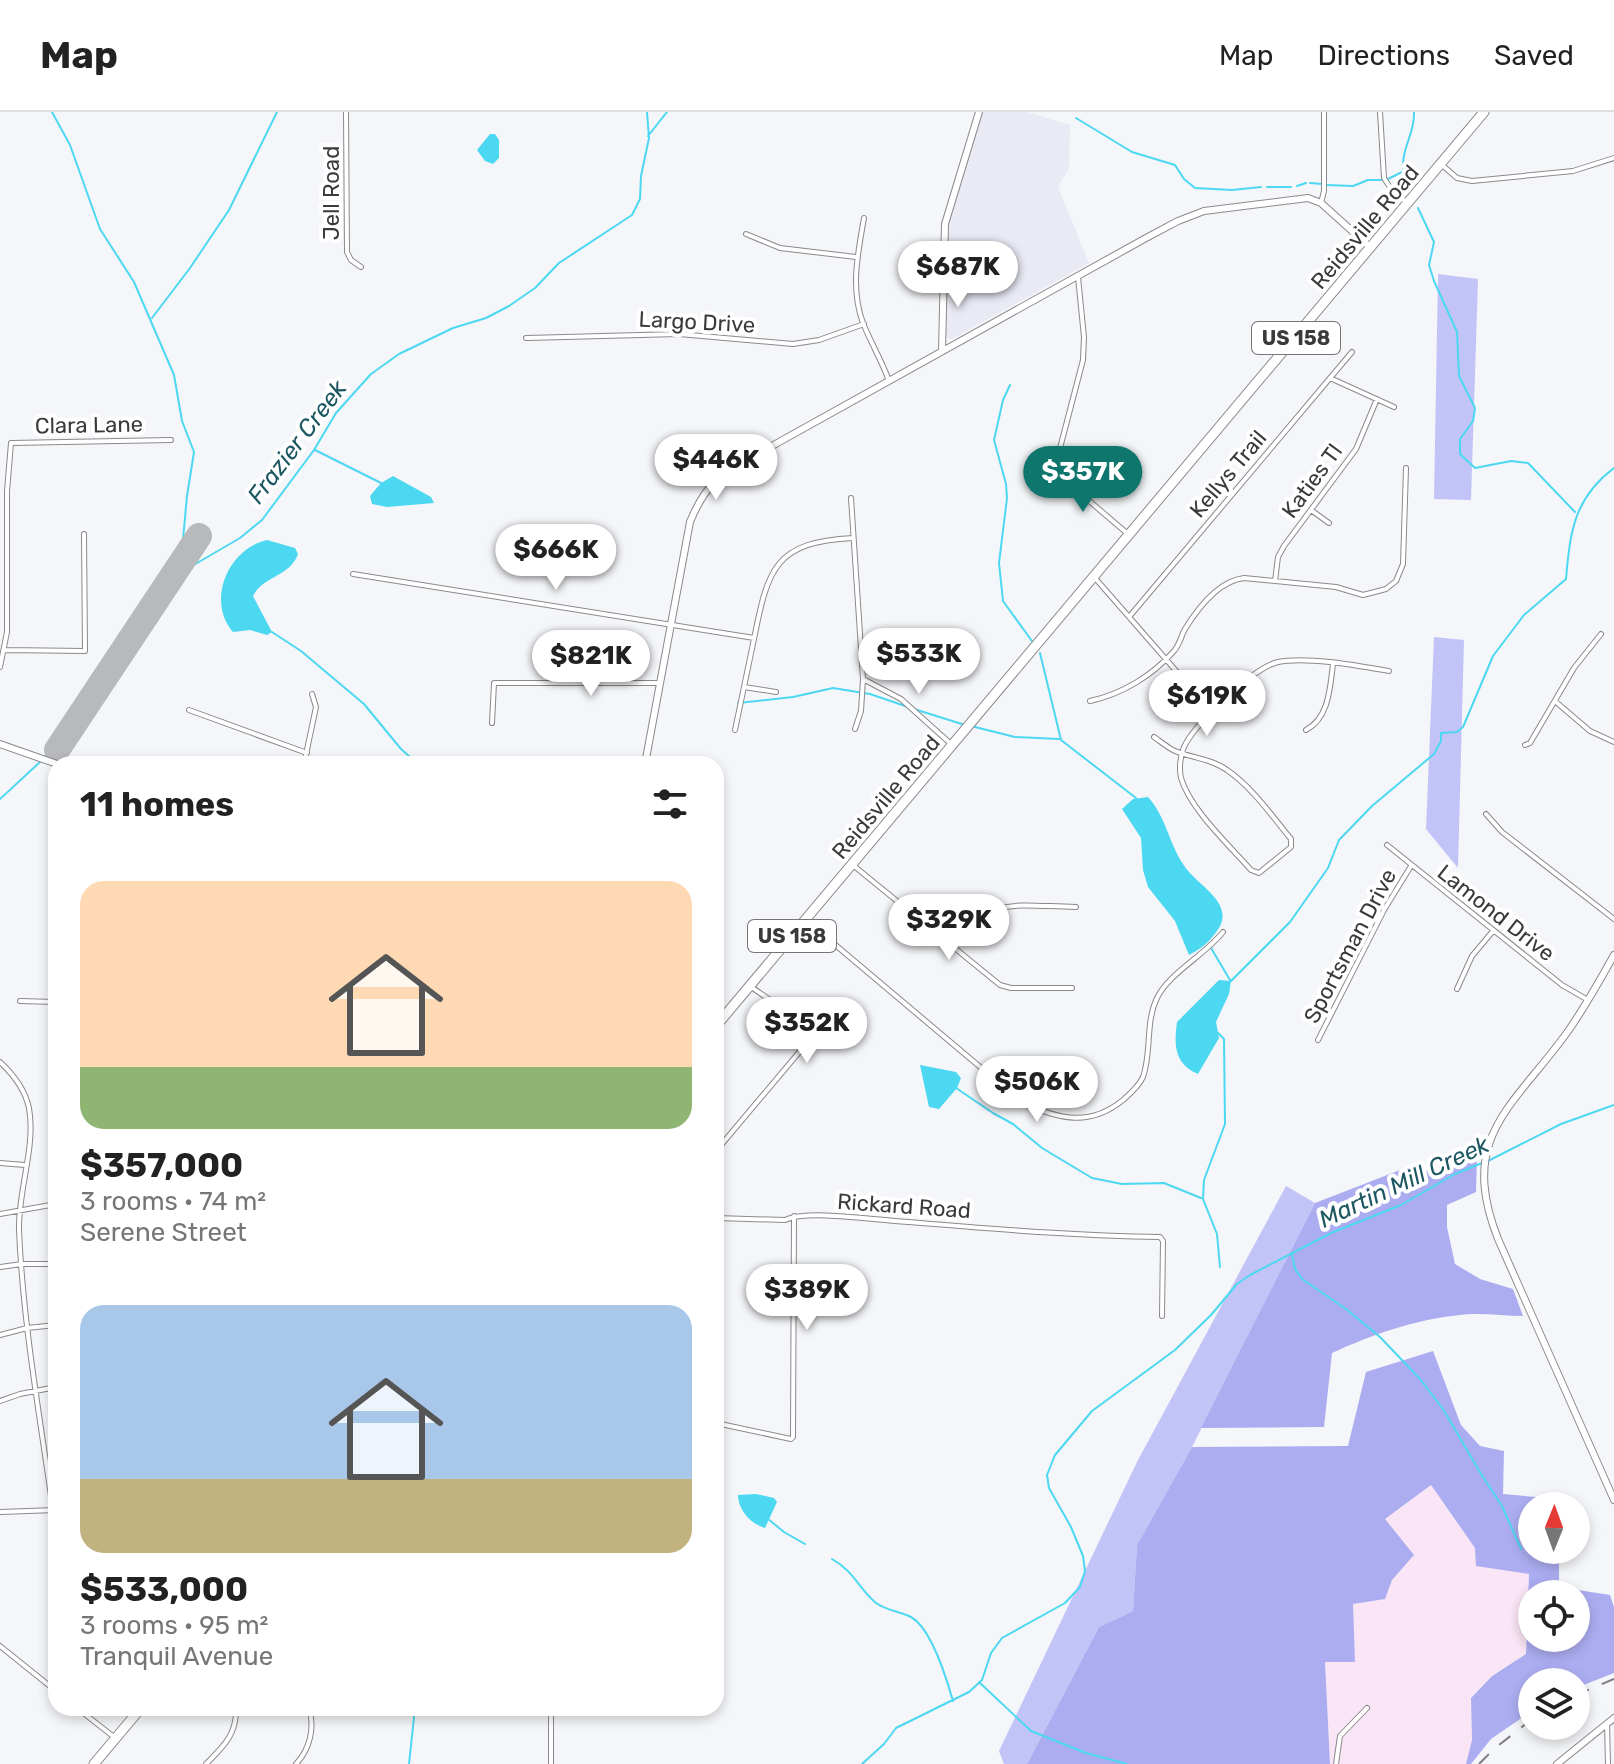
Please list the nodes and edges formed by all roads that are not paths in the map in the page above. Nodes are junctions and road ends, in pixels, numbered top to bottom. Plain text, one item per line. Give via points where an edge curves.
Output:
1 (346, 112) edge
2 (979, 112) edge
3 (1324, 112) edge
4 (1380, 112) edge
5 (1484, 112) edge
6 (1614, 158) edge
7 (1441, 164) junction
8 (1321, 203) junction
9 (1408, 204) junction
10 (864, 218) dead end
11 (746, 234) dead end
12 (1371, 248) junction
13 (857, 257) junction
14 (361, 267) dead end
15 (1078, 277) junction
16 (864, 324) junction
17 (526, 338) dead end
18 (942, 351) junction
19 (1352, 352) dead end
20 (1330, 378) junction
21 (889, 381) junction
22 (1377, 399) junction
23 (1394, 407) dead end
24 (171, 440) dead end
25 (1406, 468) dead end
26 (851, 498) dead end
27 (1311, 509) junction
28 (1329, 523) dead end
29 (84, 534) dead end
30 (1130, 536) junction
31 (853, 538) junction
32 (353, 574) dead end
33 (1095, 577) junction
34 (1275, 581) junction
35 (1129, 617) junction
36 (670, 623) junction
37 (1601, 634) dead end
38 (754, 638) junction
39 (5, 650) junction
40 (1165, 658) junction
41 (1333, 664) junction
42 (0, 667) edge
43 (1389, 671) dead end
44 (863, 679) junction
45 (659, 683) junction
46 (744, 687) junction
47 (776, 692) dead end
48 (312, 694) dead end
49 (1090, 701) dead end
50 (1556, 702) junction
51 (189, 710) dead end
52 (1212, 712) junction
53 (492, 723) dead end
54 (855, 729) dead end
55 (735, 730) dead end
56 (1306, 730) dead end
57 (1154, 737) dead end
58 (1614, 742) edge
59 (0, 744) edge
60 (1525, 745) dead end
61 (953, 746) junction
62 (1182, 752) junction
63 (307, 753) junction
64 (306, 756) edge
65 (646, 756) edge
66 (48, 761) edge
67 (1486, 814) dead end
68 (1387, 845) dead end
69 (853, 864) junction
70 (1411, 866) junction
71 (1076, 907) dead end
72 (1614, 919) edge
73 (806, 920) junction
74 (1493, 931) junction
75 (1223, 932) dead end
76 (947, 942) junction
77 (1614, 955) edge
78 (750, 986) junction
79 (1072, 988) dead end
80 (1457, 989) dead end
81 (1588, 1000) junction
82 (20, 1001) dead end
83 (48, 1002) edge
84 (724, 1017) edge
85 (1318, 1040) dead end
86 (0, 1062) edge
87 (724, 1141) edge
88 (0, 1163) edge
89 (25, 1165) junction
90 (48, 1206) edge
91 (19, 1211) junction
92 (0, 1214) edge
93 (794, 1216) junction
94 (724, 1218) edge
95 (22, 1264) junction
96 (48, 1264) edge
97 (0, 1267) edge
98 (1162, 1316) dead end
99 (48, 1326) edge
100 (27, 1328) junction
101 (0, 1335) edge
102 (48, 1389) edge
103 (37, 1391) junction
104 (0, 1401) edge
105 (724, 1425) edge
106 (48, 1468) edge
107 (1614, 1500) edge
108 (48, 1510) edge
109 (0, 1512) edge
110 (0, 1646) edge
111 (48, 1685) edge
112 (1367, 1708) dead end
113 (87, 1716) edge
114 (134, 1716) edge
115 (236, 1716) edge
116 (310, 1716) edge
117 (551, 1716) edge
118 (1614, 1718) edge
119 (1607, 1723) junction
120 (116, 1738) junction
121 (94, 1764) edge
122 (206, 1764) edge
123 (296, 1764) edge
124 (551, 1764) edge
125 (1336, 1764) edge
126 (1557, 1764) edge
127 (1608, 1764) edge

1 - 14 street, Jell Road via 347,252
2 - 18 street via 945,224
3 - 8 street
4 - 9 street via 1384,178
5 - 7 highway, Reidsville Road / US 158
6 - 7 street via 1573,171 1472,181 1457,178
7 - 9 highway, Reidsville Road / US 158
8 - 12 street
8 - 15 street via 1301,198 1193,215
9 - 12 highway, Reidsville Road / US 158
10 - 13 street
11 - 13 street via 780,248
12 - 30 highway, Reidsville Road / US 158
13 - 16 street via 855,282
15 - 18 street
15 - 30 street via 1083,360 1054,471
16 - 17 street, Largo Drive via 793,344 679,334
16 - 21 street
18 - 21 street
19 - 20 street, Kellys Trail
20 - 22 street
20 - 35 street, Kellys Trail
21 - 36 street via 710,485 690,522
22 - 23 street
22 - 27 street, Katies Tl via 1356,449
24 - 39 street, Clara Lane via 11,443
25 - 34 street via 1404,560 1391,585 1367,595
26 - 31 street
27 - 28 street
27 - 34 street, Katies Tl via 1281,551
29 - 39 street via 85,651
30 - 33 highway, Reidsville Road / US 158
31 - 38 street via 815,541 781,561 763,592
31 - 44 street
32 - 36 street
33 - 35 street
33 - 61 highway, Reidsville Road / US 158
34 - 40 street via 1244,578 1225,584
35 - 40 street
36 - 38 street
36 - 45 street
37 - 50 street
38 - 46 street
39 - 42 street
40 - 49 street via 1128,689
40 - 52 street
41 - 43 street
41 - 52 street via 1277,663 1251,676
41 - 56 street via 1325,709
44 - 54 street
44 - 61 street via 901,699
45 - 53 street via 494,683
45 - 65 street
46 - 47 street
46 - 55 street
48 - 63 street via 316,707
50 - 58 street via 1590,731
50 - 60 street
51 - 63 street
52 - 62 street
57 - 62 street
59 - 66 street
61 - 69 highway, Reidsville Road / US 158
62 - 62 street via 1227,770 1291,839 1291,847 1259,873 1251,870 1187,795 1179,773
63 - 64 street
67 - 72 street
68 - 70 street, Lamond Drive
69 - 73 highway, Reidsville Road / US 158
69 - 76 street
70 - 74 street, Lamond Drive
70 - 85 street, Sportsman Drive
71 - 76 street via 994,908
73 - 75 street via 1024,1104 1077,1119 1108,1111 1134,1089 1143,1077 1150,1017 1159,993
73 - 78 highway, Reidsville Road / US 158
74 - 80 street via 1472,956
74 - 81 street, Lamond Drive
76 - 79 street via 1000,985
77 - 81 street
78 - 84 highway, Reidsville Road / US 158
78 - 87 street via 797,1021 808,1038
81 - 107 street via 1497,1124 1485,1162 1484,1200
82 - 83 street
86 - 89 street via 28,1102
88 - 89 street
89 - 91 street
90 - 91 street
91 - 92 street
91 - 95 street
93 - 94 street, Rickard Road
93 - 98 street, Rickard Road via 1160,1237
93 - 105 street via 791,1439
95 - 96 street
95 - 97 street
95 - 100 street
99 - 100 street
100 - 101 street
100 - 103 street
102 - 103 street
103 - 104 street
103 - 106 street
108 - 109 street
110 - 111 street
112 - 125 street via 1340,1736
113 - 120 street
114 - 120 highway
115 - 122 street via 233,1734
116 - 123 street via 311,1738
117 - 124 street
118 - 119 street
119 - 126 street
119 - 127 street
120 - 121 highway

